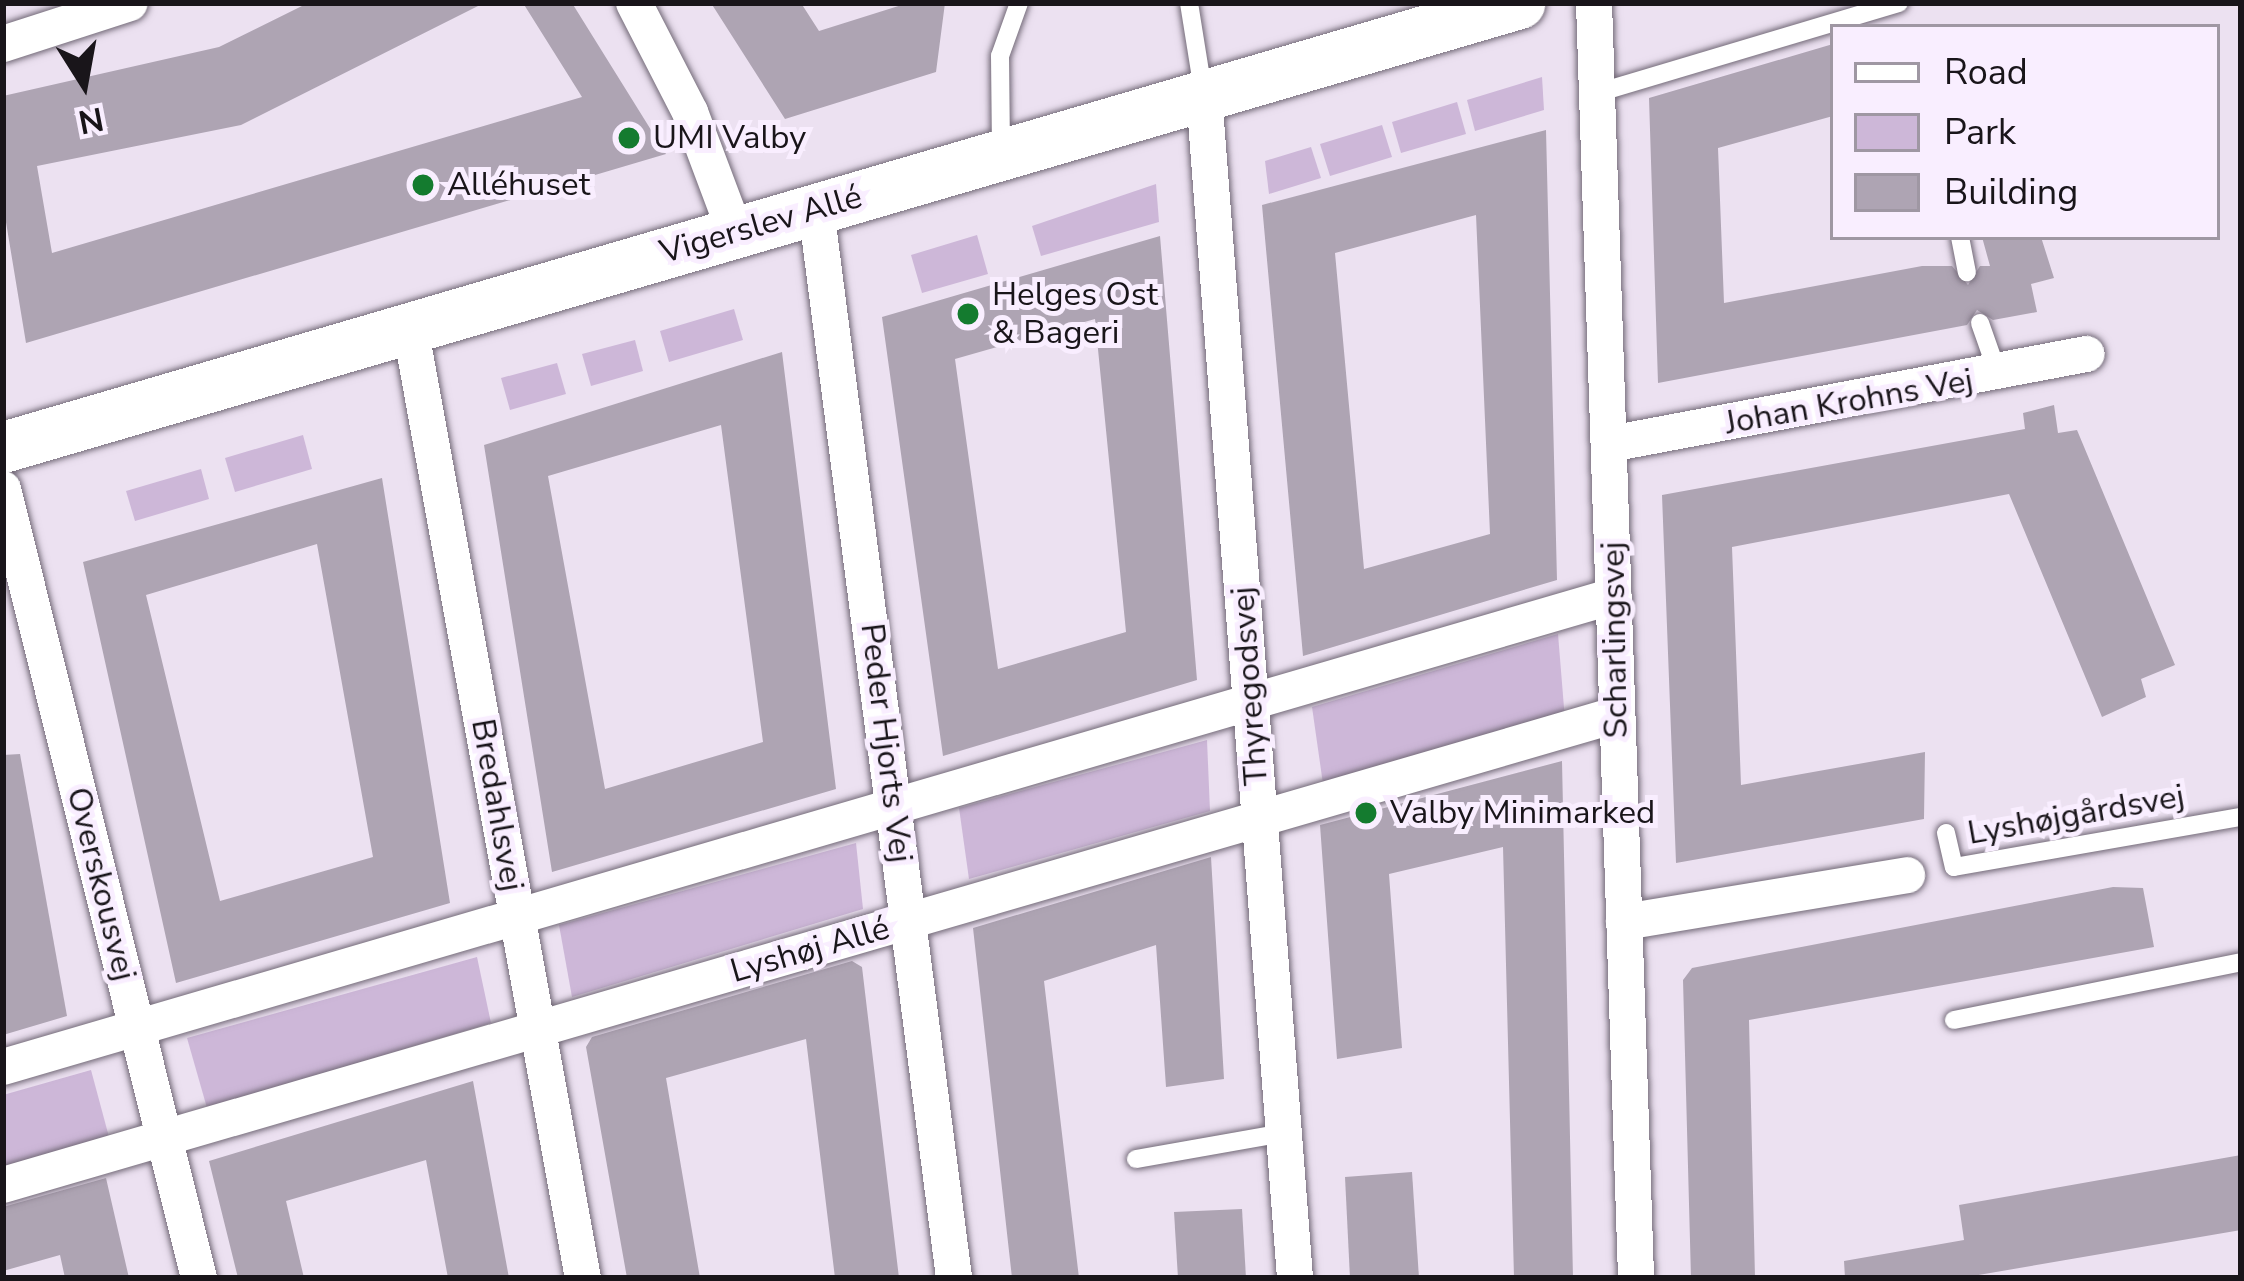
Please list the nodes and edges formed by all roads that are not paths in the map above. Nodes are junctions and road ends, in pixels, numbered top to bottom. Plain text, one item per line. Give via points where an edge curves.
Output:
1 (130, 3) edge
2 (634, 3) edge
3 (1019, 3) edge
4 (1189, 3) edge
5 (1519, 3) edge
6 (1594, 3) edge
7 (1899, 3) edge
8 (91, 9) edge
9 (3, 44) edge
10 (1597, 93) junction
11 (1204, 94) junction
12 (1000, 154) junction
13 (816, 208) junction
14 (736, 232) junction
15 (1961, 240) edge
16 (1967, 272) dead end
17 (1980, 323) dead end
18 (411, 332) junction
19 (2087, 353) dead end
20 (1998, 374) junction
21 (1610, 444) junction
22 (3, 447) edge
23 (3, 489) edge
24 (1614, 596) junction
25 (1252, 702) junction
26 (1616, 715) junction
27 (895, 806) junction
28 (2241, 817) edge
29 (1259, 819) junction
30 (1946, 833) dead end
31 (1906, 875) dead end
32 (518, 917) junction
33 (909, 921) junction
34 (1624, 922) junction
35 (2241, 962) edge
36 (1954, 1020) dead end
37 (137, 1028) junction
38 (538, 1030) junction
39 (3, 1067) edge
40 (1284, 1133) junction
41 (164, 1138) junction
42 (1136, 1159) dead end
43 (3, 1185) edge
44 (199, 1278) edge
45 (583, 1278) edge
46 (954, 1278) edge
47 (1295, 1278) edge
48 (1636, 1278) edge

1 - 8 street
2 - 14 street via 690,112
3 - 12 lane via 1000,56
4 - 11 lane
5 - 11 street, Vigerslev Allé
6 - 10 street, Scharlingsvej
7 - 10 lane
8 - 9 street
10 - 21 street, Scharlingsvej
11 - 12 street, Vigerslev Allé
11 - 25 street, Thyregodsvej
12 - 13 street, Vigerslev Allé
13 - 14 street, Vigerslev Allé
13 - 27 street, Peder Hjorts Vej
14 - 18 street, Vigerslev Allé
15 - 16 lane
17 - 20 lane
18 - 22 street, Vigerslev Allé
18 - 32 street, Bredahlsvej
19 - 20 street, Johan Krohns Vej
20 - 21 street, Johan Krohns Vej
21 - 24 street, Scharlingsvej
23 - 37 street, Overskousvej
24 - 25 street
24 - 26 street, Scharlingsvej
25 - 27 street
25 - 29 street, Thyregodsvej
26 - 29 street, Lyshøj Allé
26 - 34 street, Scharlingsvej
27 - 32 street
27 - 33 street, Peder Hjorts Vej
28 - 30 lane, Lyshøjgårdsvej via 1954,867
29 - 33 street, Lyshøj Allé
29 - 40 street, Thyregodsvej
31 - 34 street
32 - 37 street
32 - 38 street, Bredahlsvej
33 - 38 street, Lyshøj Allé
33 - 46 street, Peder Hjorts Vej
34 - 48 street, Scharlingsvej
35 - 36 lane
37 - 39 street
37 - 41 street, Overskousvej
38 - 41 street, Lyshøj Allé
38 - 45 street, Bredahlsvej
40 - 42 lane
40 - 47 street, Thyregodsvej
41 - 43 street, Lyshøj Allé
41 - 44 street, Overskousvej

